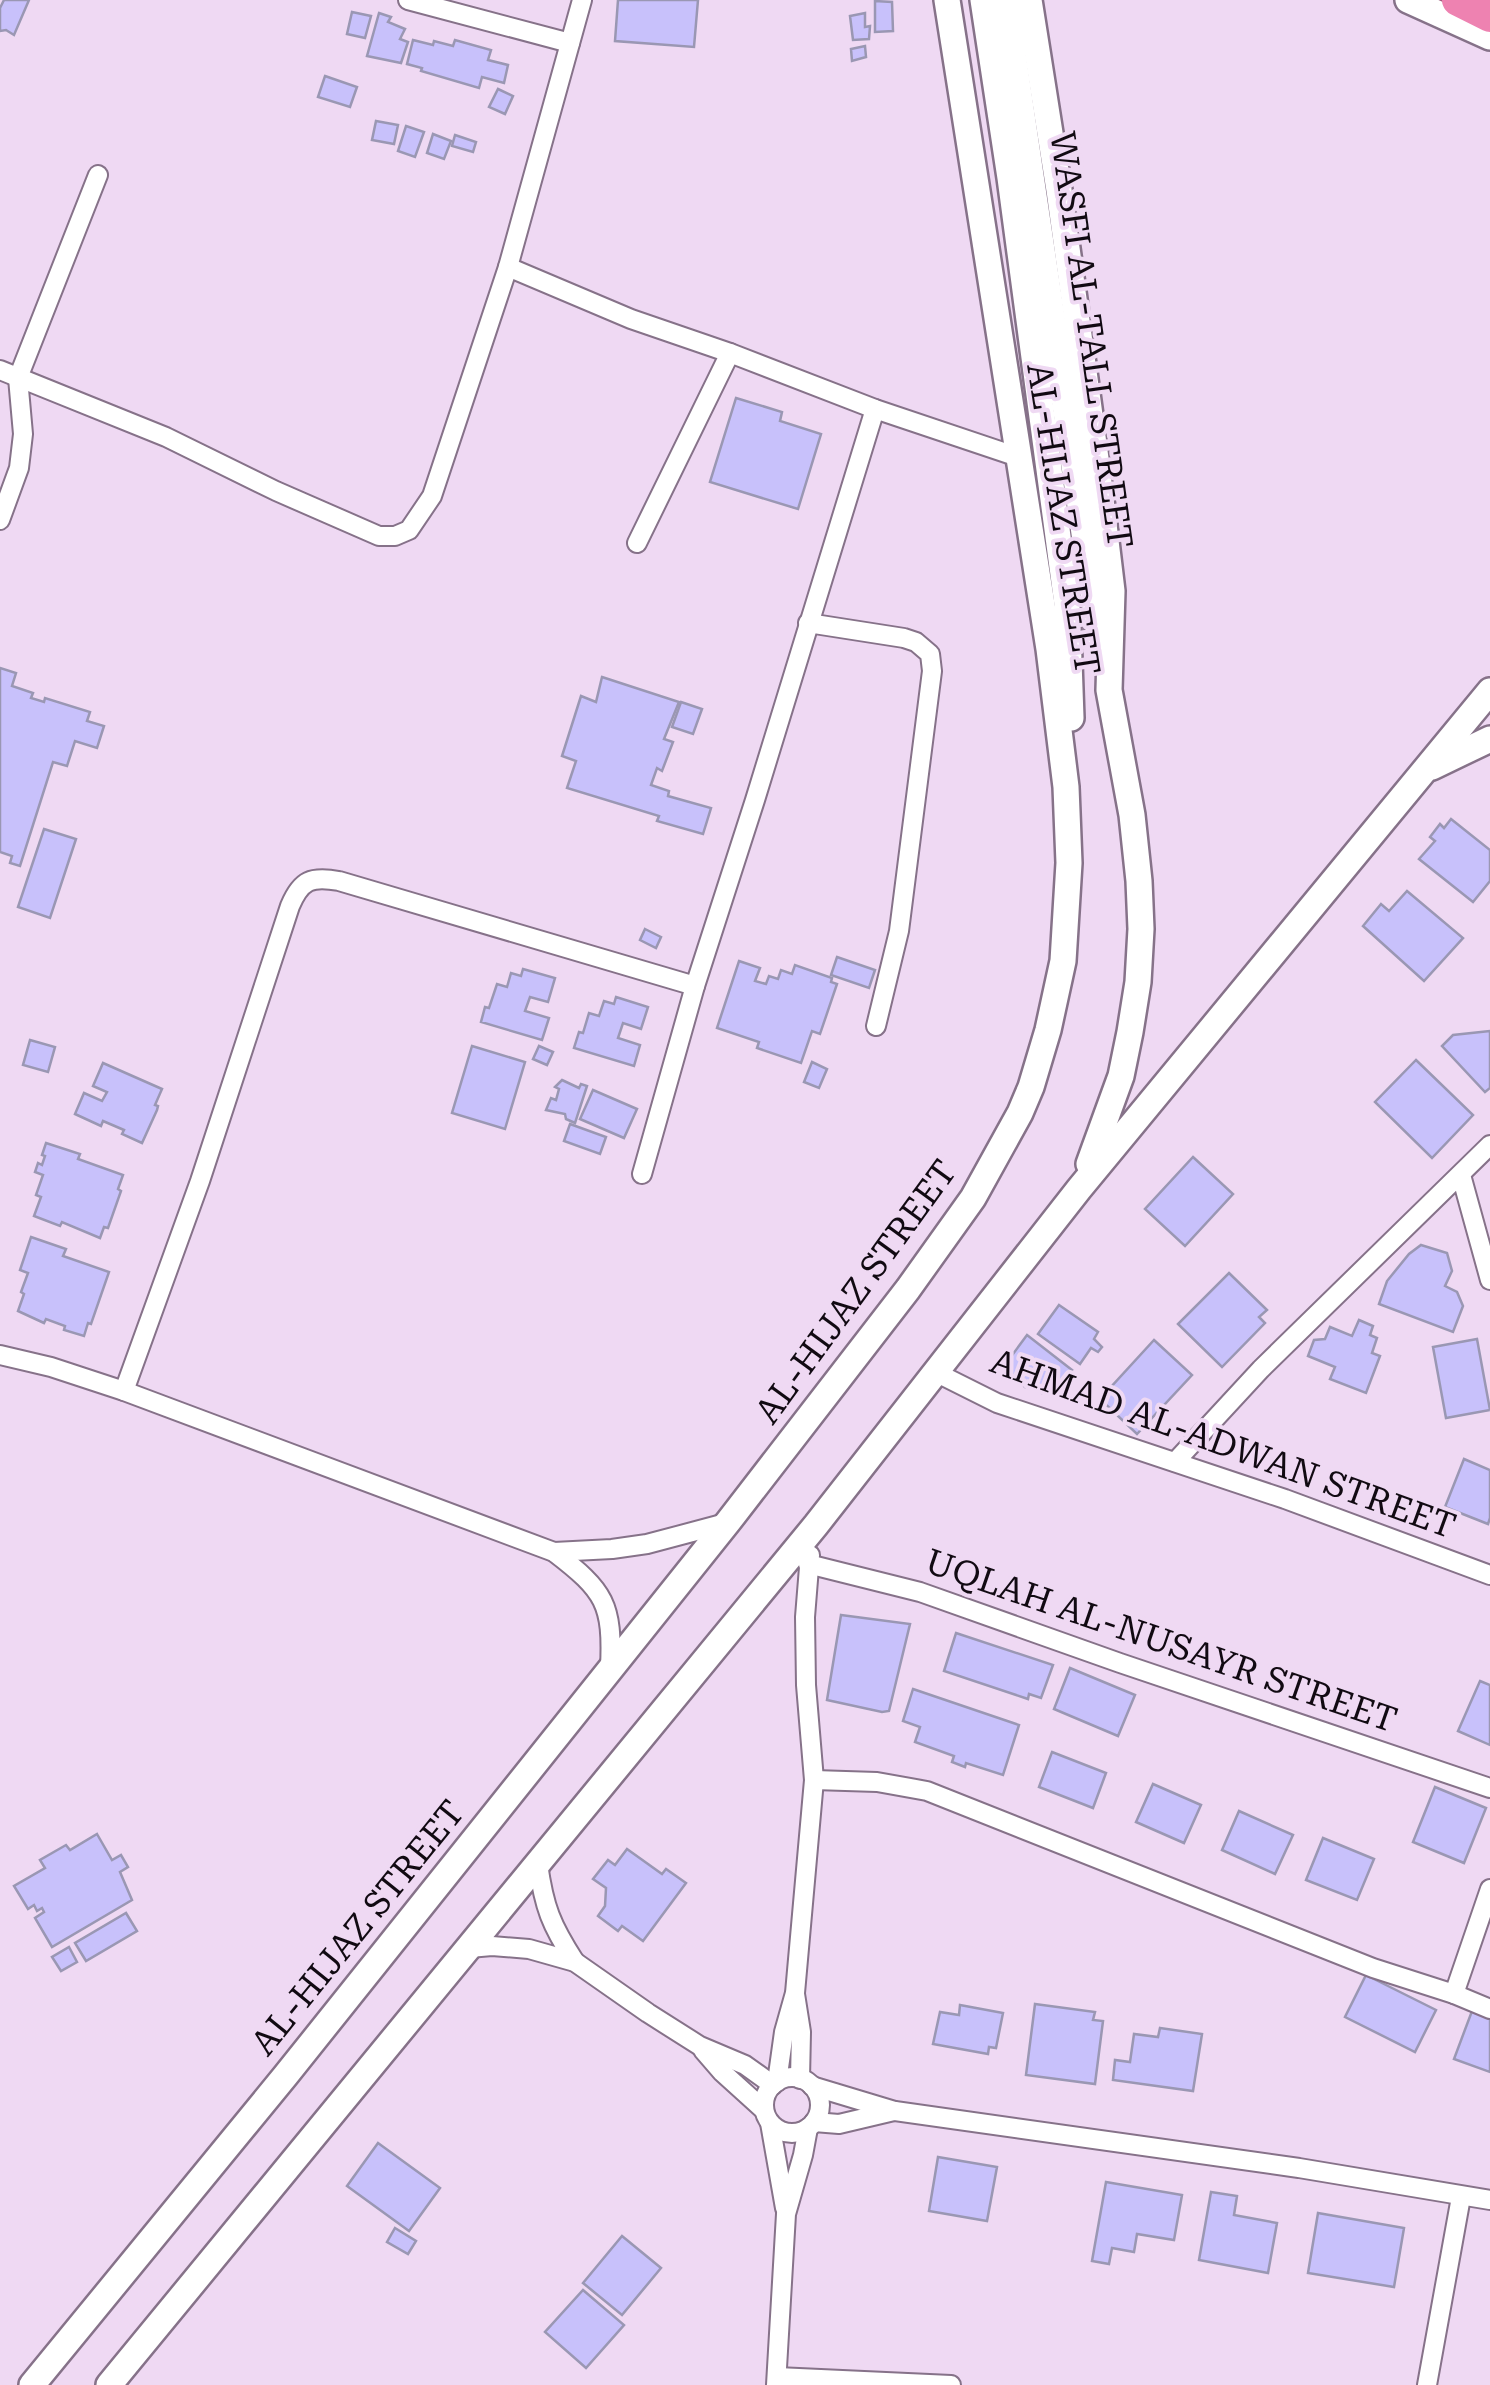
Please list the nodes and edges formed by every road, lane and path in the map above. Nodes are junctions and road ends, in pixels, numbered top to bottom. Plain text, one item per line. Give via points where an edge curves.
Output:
1 (408, 0) edge
2 (582, 0) edge
3 (948, 0) edge
4 (983, 0) edge
5 (1005, 0) edge
6 (1029, 0) edge
7 (1408, 0) edge
8 (1458, 0) edge
9 (1490, 16) edge
10 (1490, 37) edge
11 (570, 43) junction
12 (98, 175) dead end
13 (508, 268) junction
14 (730, 353) junction
15 (9, 374) edge
16 (875, 409) junction
17 (1018, 457) junction
18 (1062, 471) junction
19 (0, 520) edge
20 (637, 543) dead end
21 (808, 622) junction
22 (1108, 690) junction
23 (1490, 690) edge
24 (1490, 739) edge
25 (1423, 771) junction
26 (1066, 787) junction
27 (695, 986) junction
28 (876, 1026) dead end
29 (1490, 1145) edge
30 (642, 1174) dead end
31 (1461, 1175) junction
32 (1078, 1189) junction
33 (1490, 1280) edge
34 (0, 1355) edge
35 (935, 1372) junction
36 (124, 1391) junction
37 (1176, 1462) junction
38 (728, 1522) junction
39 (816, 1525) junction
40 (554, 1552) junction
41 (808, 1564) junction
42 (1490, 1574) edge
43 (610, 1669) junction
44 (814, 1780) junction
45 (1490, 1788) edge
46 (538, 1864) junction
47 (1490, 1889) edge
48 (469, 1948) junction
49 (576, 1962) junction
50 (795, 1993) junction
51 (1454, 1994) junction
52 (1490, 2009) edge
53 (700, 2046) junction
54 (806, 2082) junction
55 (775, 2084) junction
56 (895, 2111) junction
57 (767, 2117) junction
58 (811, 2125) junction
59 (1461, 2197) junction
60 (1490, 2200) edge
61 (786, 2214) junction
62 (776, 2381) edge
63 (32, 2385) edge
64 (109, 2385) edge
65 (951, 2385) edge
66 (1427, 2385) edge

1 - 11 street
2 - 11 street
3 - 17 main road, AL-HIJAZ STREET
4 - 18 main road, WASFI AL-TALL STREET
5 - 18 main road, WASFI AL-TALL STREET
6 - 22 main road, AL-HIJAZ STREET via 1108,551
7 - 10 main road
8 - 9 highway
11 - 13 street
12 - 15 street
13 - 14 street
13 - 15 street via 432,496 409,530 395,536 378,536 166,437
14 - 16 street
14 - 20 street
15 - 19 street via 23,434
16 - 17 street
16 - 21 street
17 - 26 main road, AL-HIJAZ STREET
18 - 22 main road, WASFI AL-TALL STREET
18 - 26 main road, WASFI AL-TALL STREET via 1072,723
21 - 27 street
21 - 28 street via 904,638 930,654 899,931
22 - 32 main road, AL-HIJAZ STREET via 1139,881 1138,982 1121,1076
23 - 25 main road, AL-HIJAZ STREET
24 - 25 main road
25 - 32 main road, AL-HIJAZ STREET
26 - 38 main road, AL-HIJAZ STREET via 1063,961 1020,1113 973,1198
27 - 30 street
27 - 36 street via 338,881 308,880 290,906
29 - 31 street
31 - 33 street
31 - 37 street
32 - 35 main road, AL-HIJAZ STREET
34 - 36 street
35 - 37 street, AHMAD AL-ADWAN STREET via 997,1403
35 - 39 main road, AL-HIJAZ STREET
36 - 40 street
37 - 42 street, AHMAD AL-ADWAN STREET
38 - 40 street via 648,1544
38 - 43 main road, AL-HIJAZ STREET
39 - 41 street
39 - 46 main road, AL-HIJAZ STREET
40 - 43 street via 603,1599
41 - 44 street via 806,1685
41 - 45 street, UQLAH AL-NUSAYR STREET via 920,1592
43 - 63 main road, AL-HIJAZ STREET
44 - 50 street
44 - 51 street via 926,1791
46 - 48 main road, AL-HIJAZ STREET
46 - 49 street via 545,1908
47 - 51 street
48 - 49 street via 529,1949
48 - 64 main road, AL-HIJAZ STREET
49 - 53 street
50 - 54 street
50 - 55 street
51 - 52 street
53 - 55 street
53 - 57 street
54 - 55 street via 784,2078
54 - 56 street
54 - 58 street via 820,2107
55 - 57 street via 764,2100
56 - 58 street
56 - 59 street
57 - 58 street via 788,2133
57 - 61 street
58 - 61 street
59 - 60 street
59 - 66 street
61 - 62 street
62 - 65 street

